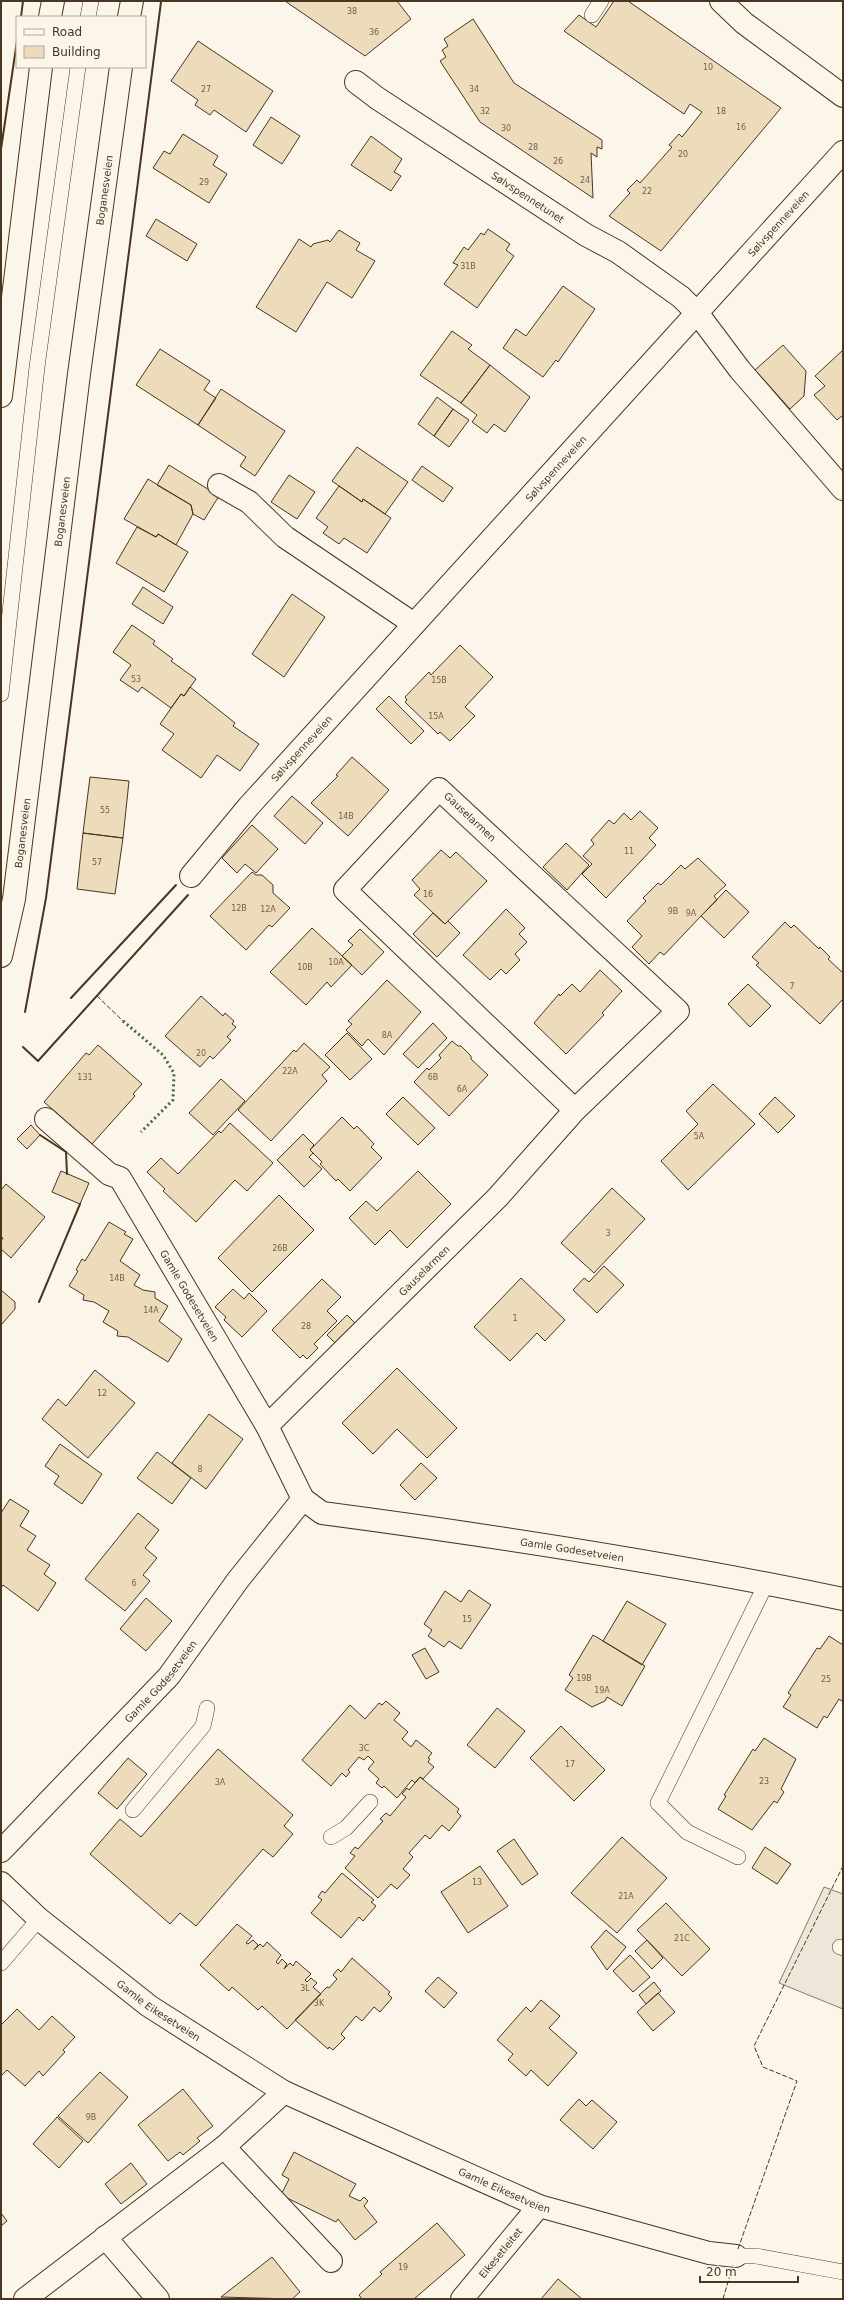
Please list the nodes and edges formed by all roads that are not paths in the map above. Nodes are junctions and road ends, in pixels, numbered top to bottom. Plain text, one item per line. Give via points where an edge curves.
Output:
1 (53, 1) edge
2 (90, 1) edge
3 (132, 1) edge
4 (601, 1) edge
5 (721, 1) edge
6 (592, 15) dead end
7 (50, 16) edge
8 (88, 16) edge
9 (129, 16) edge
10 (41, 68) edge
11 (78, 68) edge
12 (121, 68) edge
13 (356, 82) dead end
14 (843, 96) edge
15 (843, 152) edge
16 (698, 314) junction
17 (1, 396) edge
18 (219, 485) dead end
19 (843, 489) edge
20 (414, 624) junction
21 (1, 694) edge
22 (191, 876) dead end
23 (1, 956) edge
24 (575, 1110) junction
25 (46, 1119) dead end
26 (267, 1426) junction
27 (303, 1499) junction
28 (766, 1584) junction
29 (843, 1599) edge
30 (207, 1708) dead end
31 (370, 1802) dead end
32 (133, 1810) dead end
33 (331, 1837) dead end
34 (1, 1851) edge
35 (738, 1857) dead end
36 (1, 1883) edge
37 (39, 1919) junction
38 (1, 1963) edge
39 (284, 2092) junction
40 (224, 2147) junction
41 (539, 2206) junction
42 (105, 2237) junction
43 (736, 2256) joint
44 (331, 2261) dead end
45 (843, 2272) edge
46 (25, 2299) edge
47 (158, 2299) edge
48 (462, 2299) edge

1 - 7 street
2 - 8 lane
3 - 9 street
4 - 6 lane
5 - 14 street via 744,23
10 - 17 street
11 - 21 lane via 37,368
12 - 23 street, Boganesveien via 79,374 14,899
13 - 16 street, Sølvspennetunet via 586,235 653,276 681,297
15 - 16 street, Sølvspenneveien
16 - 19 street via 740,370
16 - 20 street, Sølvspenneveien
18 - 20 street via 250,502 285,537
20 - 22 street, Sølvspenneveien via 249,806
24 - 24 street, Gauselarmen via 678,1011 440,789 345,890
24 - 26 street, Gauselarmen via 498,1197
25 - 26 street, Gamle Godesetveien via 109,1174 120,1178
26 - 27 street, Gamle Godesetveien
27 - 28 street, Gamle Godesetveien via 322,1513 494,1536
27 - 34 street, Gamle Godesetveien via 238,1580 170,1676
28 - 29 street, Gamle Godesetveien
28 - 35 lane via 658,1803 687,1832
30 - 32 lane via 203,1726
31 - 33 lane via 346,1828
36 - 37 street, Gamle Eikesetveien
37 - 38 lane
37 - 39 street, Gamle Eikesetveien via 149,2006
39 - 40 street
39 - 41 street, Gamle Eikesetveien
40 - 42 street
40 - 44 street
41 - 43 street, Gamle Eikesetveien via 709,2253
41 - 48 street, Eikesetleitet
42 - 46 street
42 - 47 street
43 - 45 lane via 756,2256

